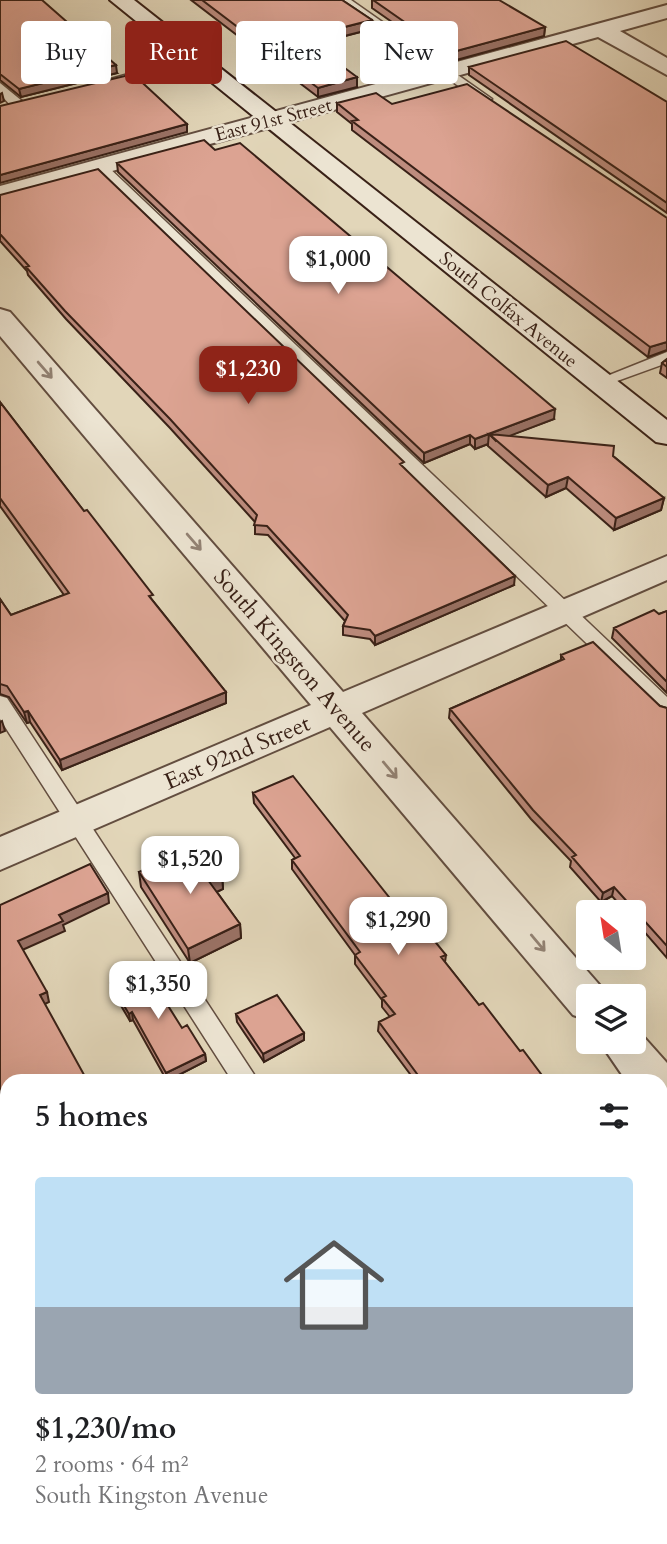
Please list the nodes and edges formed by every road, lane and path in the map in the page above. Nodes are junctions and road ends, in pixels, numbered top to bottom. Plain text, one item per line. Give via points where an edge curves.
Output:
1 (121, 0) edge
2 (372, 2) edge
3 (348, 4) edge
4 (667, 10) edge
5 (147, 21) edge
6 (372, 21) edge
7 (601, 29) junction
8 (667, 68) edge
9 (458, 69) edge
10 (125, 77) edge
11 (222, 80) edge
12 (458, 80) edge
13 (402, 84) edge
14 (94, 85) edge
15 (0, 87) edge
16 (0, 108) edge
17 (501, 109) edge
18 (272, 119) junction
19 (100, 167) junction
20 (0, 194) edge
21 (0, 318) edge
22 (667, 357) edge
23 (600, 382) junction
24 (667, 435) edge
25 (667, 567) edge
26 (565, 611) junction
27 (0, 703) edge
28 (338, 709) junction
29 (667, 709) edge
30 (78, 821) junction
31 (0, 854) edge
32 (576, 988) edge
33 (632, 1054) edge
34 (242, 1074) edge
35 (648, 1074) edge

1 - 5 street, South Colfax Avenue
2 - 3 lane
3 - 6 lane
4 - 7 street, East 91st Street
7 - 8 street
7 - 9 street, East 91st Street
10 - 14 lane
11 - 18 street, South Colfax Avenue
12 - 17 lane
13 - 18 street, East 91st Street
15 - 16 lane via 24,102
18 - 19 street, East 91st Street
18 - 23 street, South Colfax Avenue
19 - 20 street, East 91st Street
19 - 26 lane
21 -> 28 street, South Kingston Avenue
22 - 23 lane
23 - 24 street, South Colfax Avenue
25 - 26 street, East 92nd Street
26 - 28 street, East 92nd Street
26 - 29 lane
27 - 30 lane
28 - 30 street, East 92nd Street
28 -> 32 street, South Kingston Avenue
30 - 31 street, East 92nd Street
30 - 34 lane
33 - 35 street

